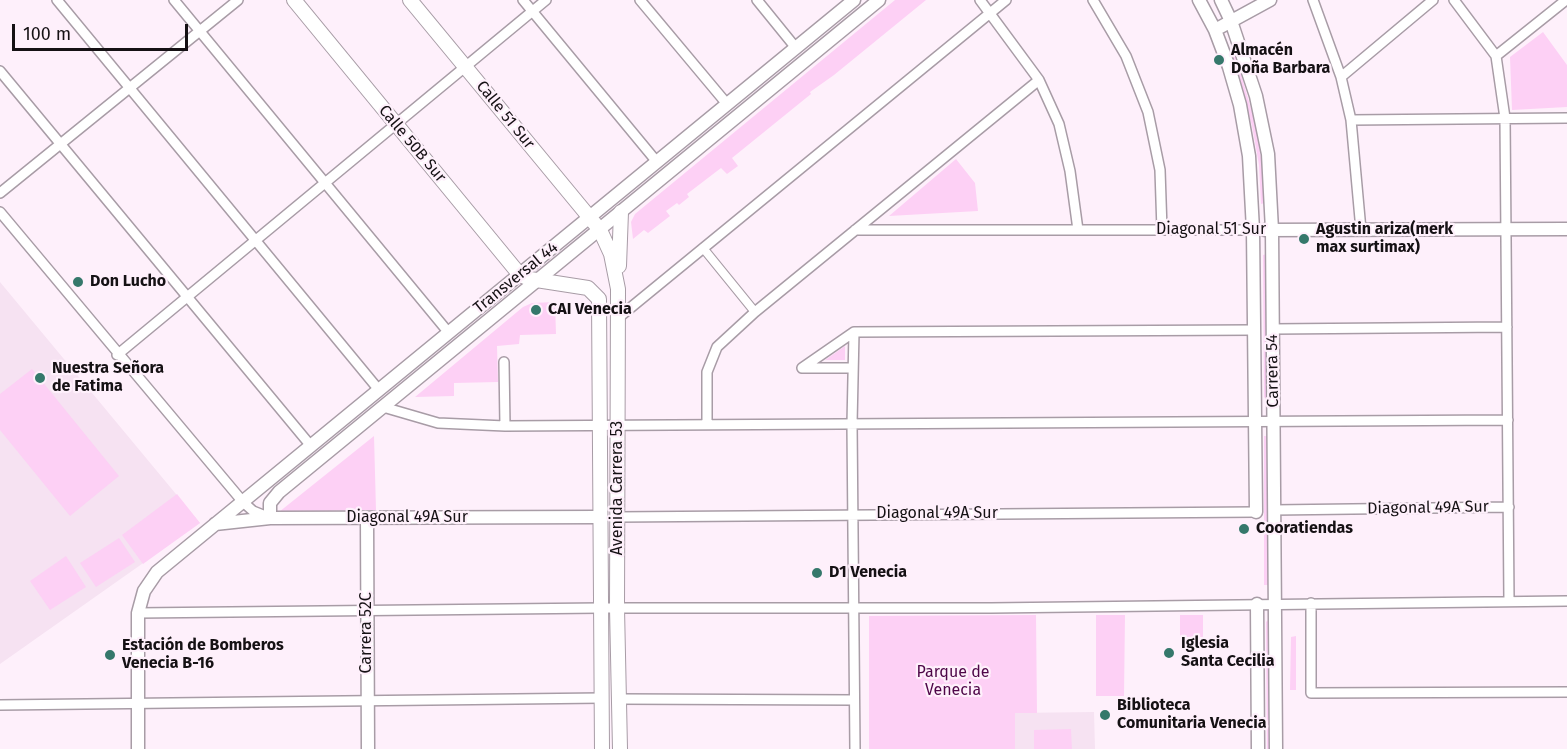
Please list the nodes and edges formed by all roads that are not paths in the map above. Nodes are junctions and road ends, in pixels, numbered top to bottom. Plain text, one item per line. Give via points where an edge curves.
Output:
1 (57, 0) edge
2 (174, 0) edge
3 (238, 0) edge
4 (294, 0) edge
5 (410, 0) edge
6 (524, 0) edge
7 (546, 0) edge
8 (640, 0) edge
9 (757, 0) edge
10 (854, 0) edge
11 (879, 0) edge
12 (980, 0) edge
13 (1006, 0) edge
14 (1093, 0) edge
15 (1199, 0) edge
16 (1221, 0) edge
17 (1270, 0) edge
18 (1313, 0) edge
19 (1433, 0) edge
20 (1454, 0) edge
21 (1566, 0) edge
22 (533, 11) junction
23 (990, 13) junction
24 (1231, 21) junction
25 (1215, 30) junction
26 (200, 31) junction
27 (796, 48) junction
28 (1496, 56) junction
29 (465, 67) junction
30 (0, 70) edge
31 (1341, 77) junction
32 (1039, 80) junction
33 (129, 88) junction
34 (727, 104) junction
35 (1505, 118) junction
36 (1567, 118) edge
37 (1351, 120) junction
38 (396, 124) junction
39 (61, 144) junction
40 (657, 162) junction
41 (325, 183) junction
42 (0, 194) edge
43 (0, 212) edge
44 (621, 212) junction
45 (589, 218) junction
46 (1506, 229) junction
47 (1567, 229) edge
48 (600, 230) junction
49 (855, 230) junction
50 (1078, 230) junction
51 (1162, 230) junction
52 (1253, 230) junction
53 (1272, 230) junction
54 (1361, 230) junction
55 (255, 241) junction
56 (703, 249) junction
57 (520, 275) junction
58 (536, 281) junction
59 (618, 289) junction
60 (187, 297) junction
61 (755, 312) junction
62 (618, 318) junction
63 (1507, 327) junction
64 (1273, 329) junction
65 (1254, 330) junction
66 (854, 332) junction
67 (449, 333) junction
68 (117, 355) junction
69 (504, 362) dead end
70 (853, 368) junction
71 (379, 390) junction
72 (383, 407) junction
73 (1508, 420) junction
74 (1256, 422) junction
75 (1274, 422) junction
76 (852, 424) junction
77 (707, 425) junction
78 (505, 426) junction
79 (599, 426) junction
80 (618, 426) junction
81 (311, 446) junction
82 (243, 502) junction
83 (1509, 507) junction
84 (1274, 510) junction
85 (1256, 512) joint
86 (853, 515) junction
87 (600, 517) junction
88 (617, 517) junction
89 (270, 518) junction
90 (367, 518) junction
91 (215, 525) junction
92 (1567, 601) edge
93 (1509, 602) junction
94 (1311, 603) junction
95 (1257, 604) junction
96 (1275, 604) junction
97 (600, 608) junction
98 (617, 608) junction
99 (854, 608) junction
100 (367, 611) junction
101 (138, 613) junction
102 (1567, 692) edge
103 (602, 698) junction
104 (619, 699) junction
105 (854, 700) junction
106 (368, 701) junction
107 (138, 703) junction
108 (0, 705) edge
109 (138, 749) edge
110 (368, 749) edge
111 (602, 749) edge
112 (620, 749) edge
113 (855, 749) edge
114 (1258, 749) edge
115 (1276, 749) edge

1 - 33 street
2 - 26 street
3 - 26 street
4 - 38 main road, Calle 50B Sur
5 - 29 main road, Calle 51 Sur
6 - 22 street
7 - 22 street
8 - 34 street
9 - 27 street
10 - 27 street, Transversal 44
11 - 44 street, Transversal 44
12 - 23 street
13 - 23 street
14 - 51 street via 1126,56 1148,112 1160,170
15 - 25 street, Carrera 54
16 - 24 street, Carrera 54
17 - 24 street
18 - 31 street
19 - 31 street
20 - 28 street
21 - 28 street
22 - 29 street
22 - 40 street
23 - 32 street
23 - 56 street
24 - 25 street
24 - 53 street, Carrera 54 via 1263,125
25 - 52 street, Carrera 54 via 1246,130
26 - 33 street
26 - 41 street
27 - 34 street, Transversal 44
28 - 35 street
29 - 38 street
29 - 45 main road, Calle 51 Sur
30 - 39 street
31 - 37 street
32 - 49 street
32 - 50 street via 1059,124
33 - 39 street
33 - 55 street
34 - 40 street, Transversal 44
35 - 36 street
35 - 37 street
35 - 46 street
37 - 54 street
38 - 41 street
38 - 57 main road, Calle 50B Sur
39 - 42 street
39 - 60 street
40 - 45 street, Transversal 44
41 - 55 street
41 - 67 street
43 - 68 street
44 - 48 street, Transversal 44
44 - 59 main road
45 - 48 main road, Calle 51 Sur
45 - 57 street, Transversal 44
46 - 47 street, Diagonal 51 Sur
46 - 54 street, Diagonal 51 Sur
46 - 63 street
48 - 58 street, Transversal 44
48 - 59 main road, Avenida Carrera 53 via 611,254
49 - 50 street, Diagonal 51 Sur
49 - 61 street
50 - 51 street, Diagonal 51 Sur
51 - 52 street, Diagonal 51 Sur
52 - 53 street, Diagonal 51 Sur
52 - 65 street, Carrera 54
53 - 54 street, Diagonal 51 Sur
53 - 64 street, Carrera 54
55 - 60 street
55 - 71 street
56 - 61 street
56 - 62 street
57 - 58 main road
57 - 67 street, Transversal 44
58 - 72 street, Transversal 44
58 - 79 main road, Avenida Carrera 53 via 588,288 596,294
59 - 62 main road, Avenida Carrera 53
60 - 68 street
60 - 81 street
61 - 77 street via 712,355 707,372
62 - 80 main road, Avenida Carrera 53
63 - 64 street
63 - 73 street
64 - 75 street, Carrera 54
65 - 66 street
65 - 74 street, Carrera 54
66 - 70 street
66 - 70 street via 802,368
67 - 71 street, Transversal 44
68 - 82 street
69 - 78 street
70 - 76 street
71 - 81 street, Transversal 44
72 - 78 street via 438,423
72 - 89 street, Transversal 44 via 279,492 270,503
73 - 75 street
73 - 83 street
74 - 75 street
74 - 76 street
74 - 85 street, Carrera 54
75 - 84 street, Carrera 54
76 - 77 street
76 - 86 street
77 - 80 street
78 - 79 street
79 - 80 street
79 - 87 main road, Avenida Carrera 53
80 - 88 main road, Avenida Carrera 53
81 - 82 street, Transversal 44
82 - 89 street
82 - 91 street, Transversal 44
83 - 84 street, Diagonal 49A Sur
83 - 93 street
84 - 96 street, Carrera 54
85 - 86 street, Diagonal 49A Sur
86 - 88 street, Diagonal 49A Sur
86 - 99 street
87 - 90 street, Diagonal 49A Sur
87 - 97 main road, Avenida Carrera 53
88 - 98 main road, Avenida Carrera 53
89 - 90 street, Diagonal 49A Sur
89 - 91 street, Diagonal 49A Sur
90 - 100 street, Carrera 52C
91 - 101 street, Transversal 44 via 150,580
92 - 93 street
93 - 94 street
94 - 96 street
94 - 102 street via 1311,693
95 - 96 street
95 - 99 street
95 - 114 street
96 - 115 street, Carrera 54
97 - 98 street
97 - 100 street
97 - 103 main road, Avenida Carrera 53
98 - 99 street
98 - 104 main road, Avenida Carrera 53
99 - 105 street
100 - 101 street
100 - 106 street, Carrera 52C
101 - 107 street, Transversal 44
103 - 106 street
103 - 111 main road, Avenida Carrera 53
104 - 105 street
104 - 112 main road, Avenida Carrera 53
105 - 113 street
106 - 107 street
106 - 110 street, Carrera 52C
107 - 108 street
107 - 109 street, Transversal 44

